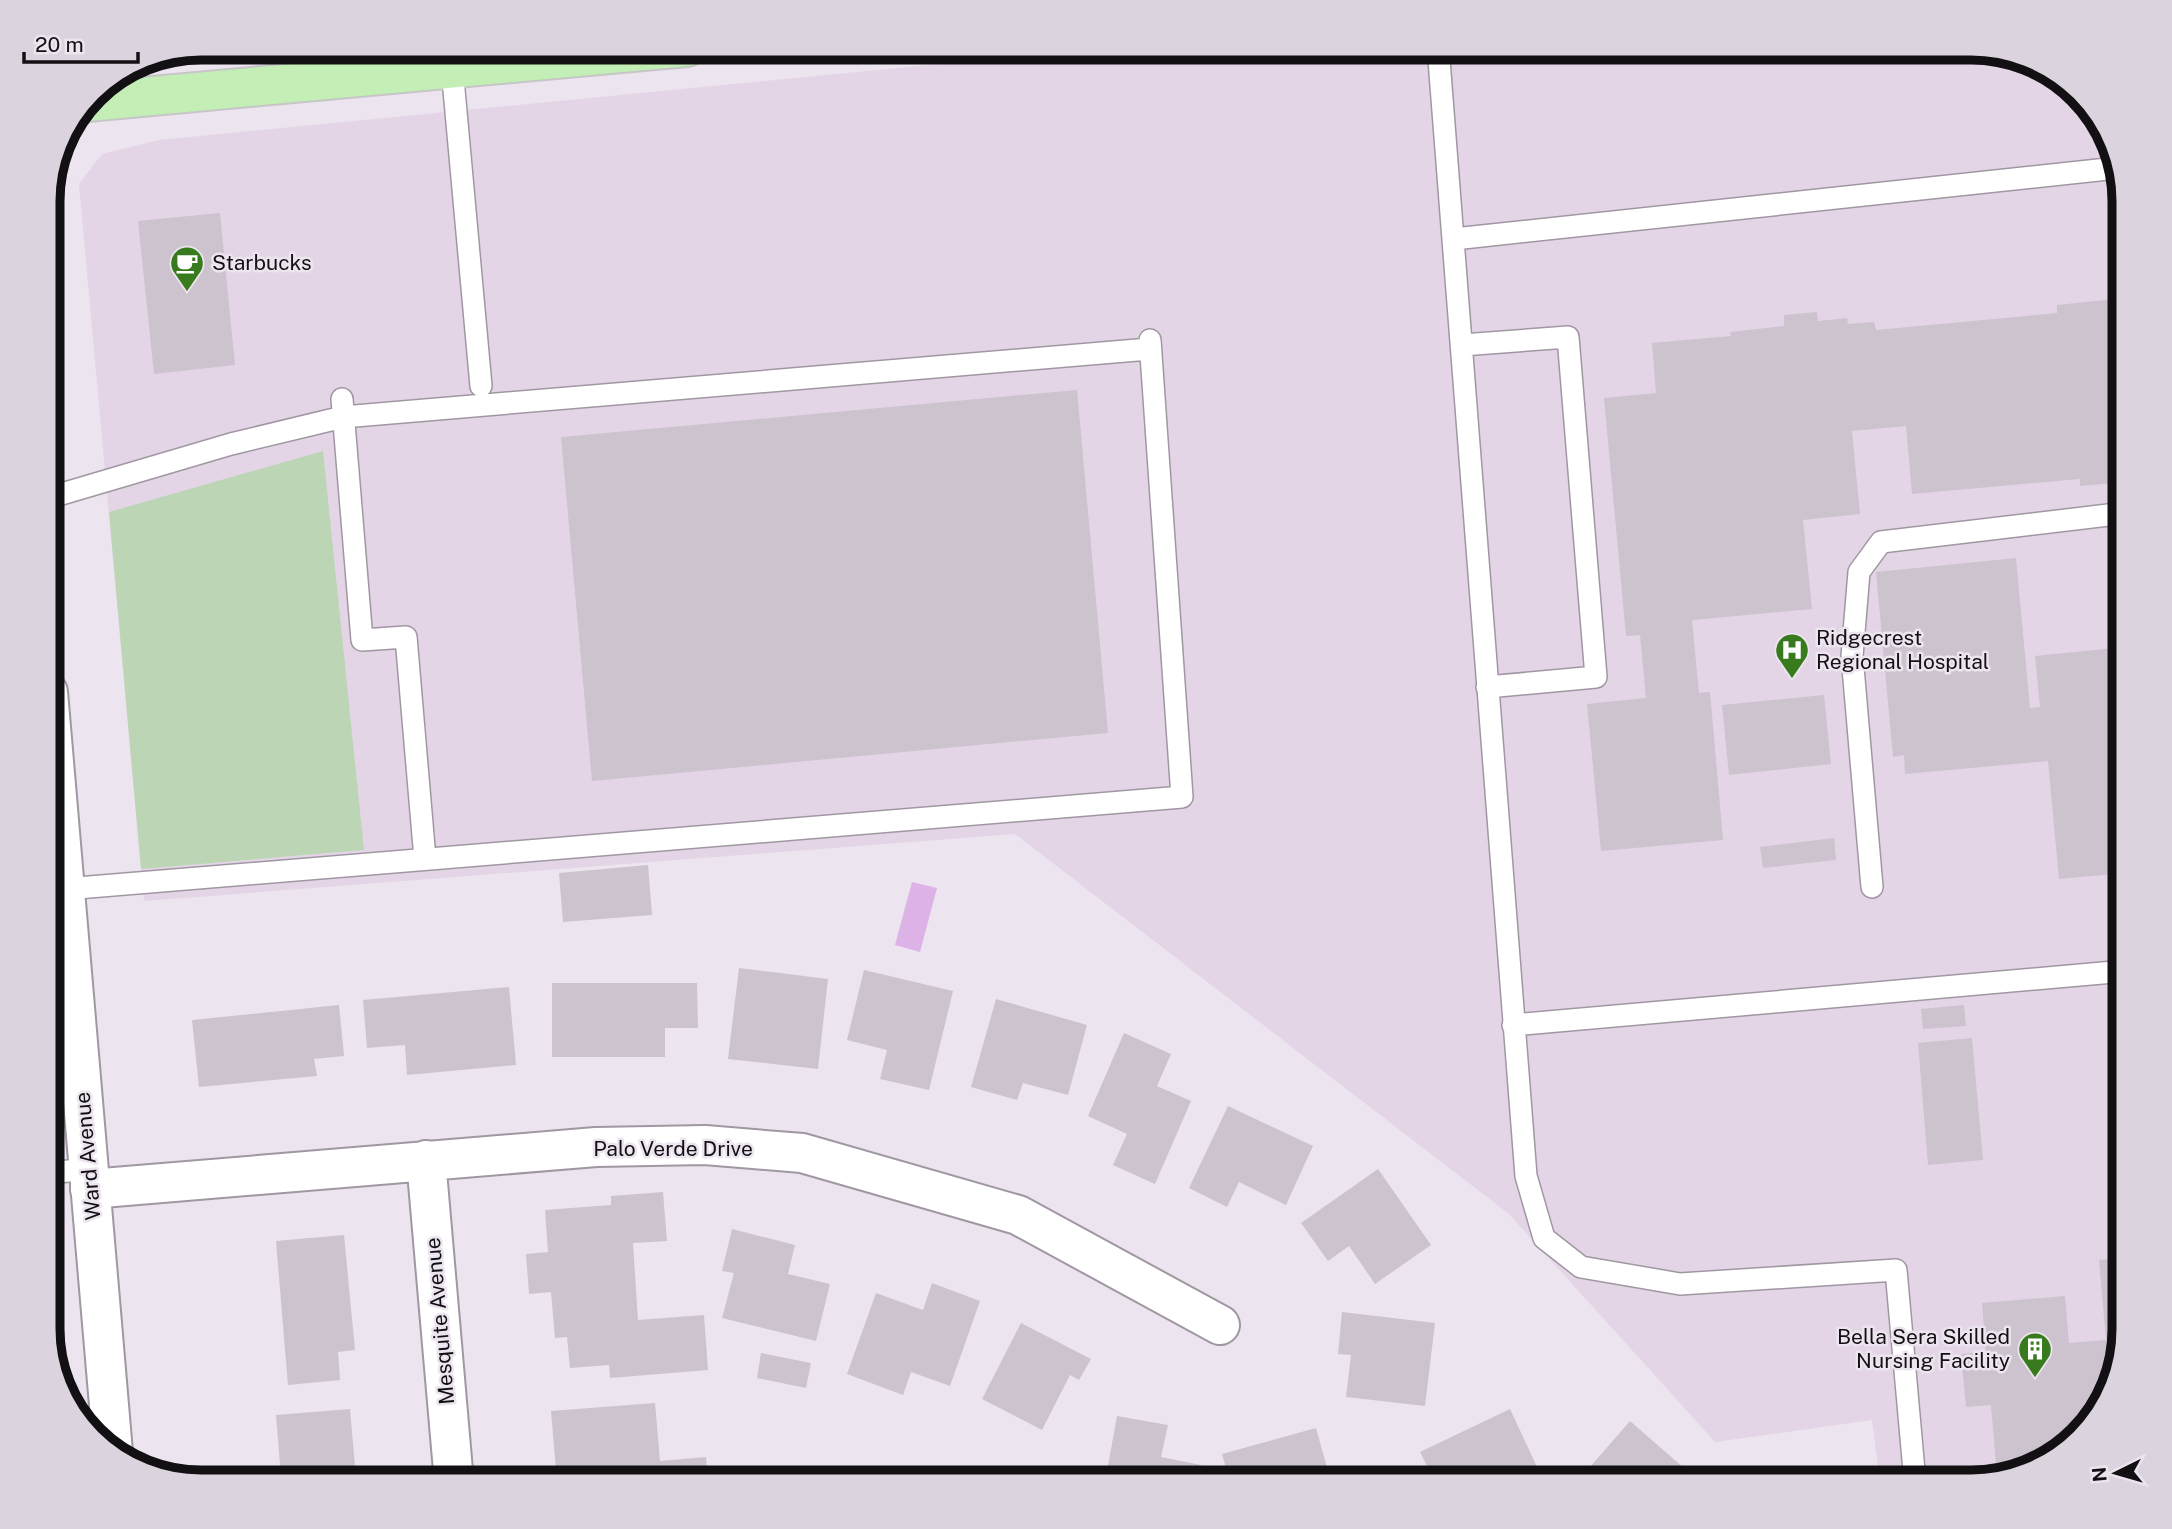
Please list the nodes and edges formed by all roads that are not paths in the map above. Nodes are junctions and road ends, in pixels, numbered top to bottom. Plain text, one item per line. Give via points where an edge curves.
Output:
1 (542, 60) edge
2 (1439, 60) edge
3 (452, 68) junction
4 (101, 101) edge
5 (2109, 169) edge
6 (1454, 239) junction
7 (1462, 345) junction
8 (481, 386) dead end
9 (343, 408) junction
10 (60, 494) edge
11 (2112, 515) edge
12 (1487, 687) junction
13 (425, 859) junction
14 (60, 874) edge
15 (1872, 887) dead end
16 (60, 893) edge
17 (2112, 972) edge
18 (1513, 1025) junction
19 (426, 1160) junction
20 (60, 1174) edge
21 (90, 1179) junction
22 (1220, 1325) dead end
23 (108, 1435) edge
24 (453, 1470) edge
25 (1914, 1470) edge

1 - 3 main road
2 - 6 lane
3 - 4 main road
3 - 8 lane
5 - 6 lane
6 - 7 lane
7 - 12 lane
7 - 12 lane via 1568,337 1596,677
9 - 10 lane
9 - 13 lane via 362,640 406,637
9 - 13 lane via 1150,344 1182,797
11 - 15 lane via 1881,542 1859,572 1852,656
12 - 18 lane
13 - 14 lane
16 - 21 street, Ward Avenue
17 - 18 lane
18 - 25 lane via 1526,1176 1544,1238 1581,1267 1681,1284 1896,1270
19 - 21 street, Palo Verde Drive
19 - 22 street, Palo Verde Drive via 596,1147 705,1145 802,1153 1018,1215
19 - 24 street, Mesquite Avenue
20 - 21 lane
21 - 23 street, Ward Avenue

